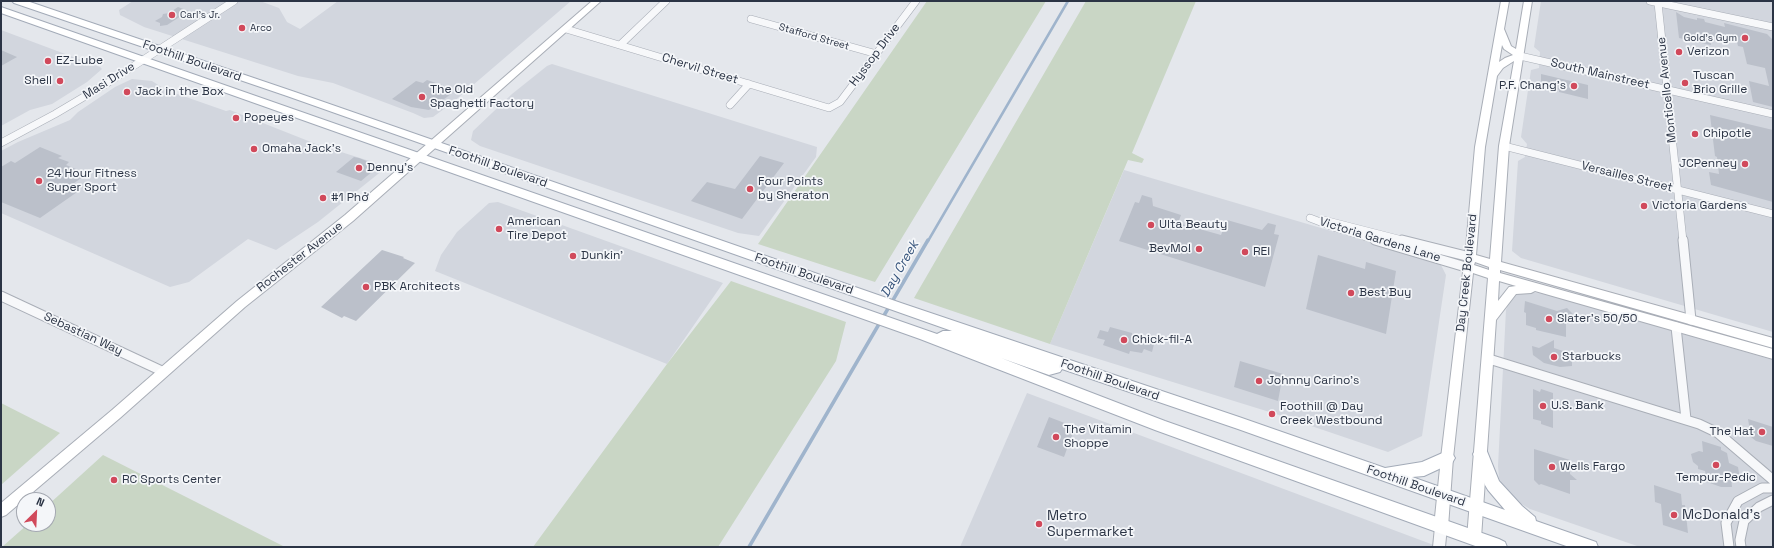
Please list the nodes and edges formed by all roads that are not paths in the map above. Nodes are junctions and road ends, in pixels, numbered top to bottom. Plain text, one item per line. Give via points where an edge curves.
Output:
1 (17, 1) edge
2 (234, 1) edge
3 (597, 1) edge
4 (666, 1) edge
5 (906, 1) edge
6 (1505, 1) edge
7 (1528, 1) edge
8 (1650, 1) edge
9 (915, 2) edge
10 (1658, 3) junction
11 (1, 10) edge
12 (751, 19) dead end
13 (1773, 27) edge
14 (566, 29) junction
15 (1500, 29) junction
16 (620, 45) junction
17 (158, 50) junction
18 (876, 54) junction
19 (1520, 56) junction
20 (142, 60) junction
21 (1492, 76) junction
22 (748, 84) junction
23 (1667, 90) junction
24 (730, 105) dead end
25 (834, 107) joint
26 (1773, 114) edge
27 (1, 142) edge
28 (434, 144) junction
29 (1504, 146) junction
30 (420, 157) junction
31 (1678, 190) junction
32 (1773, 214) edge
33 (1469, 263) junction
34 (1494, 270) junction
35 (1540, 288) junction
36 (1, 296) edge
37 (1492, 317) junction
38 (1692, 320) junction
39 (1676, 327) junction
40 (925, 335) junction
41 (1773, 343) edge
42 (1773, 354) edge
43 (1489, 360) junction
44 (1059, 362) junction
45 (164, 372) junction
46 (1686, 419) junction
47 (1481, 454) junction
48 (1447, 458) junction
49 (1382, 474) junction
50 (1773, 480) edge
51 (1773, 488) edge
52 (1444, 496) junction
53 (1773, 500) edge
54 (1476, 507) junction
55 (1, 511) edge
56 (1441, 526) junction
57 (1537, 528) junction
58 (1473, 543) edge
59 (1439, 547) edge
60 (1499, 547) edge
61 (1590, 547) edge
62 (1729, 547) edge
63 (1741, 547) edge

1 - 17 main road, Foothill Boulevard
2 - 17 street, Masi Drive
3 - 14 main road, Rochester Avenue
4 - 16 street
5 - 9 street
6 - 15 main road, Day Creek Boulevard
7 - 19 main road
8 - 10 street
9 - 18 street, Hyssop Drive
10 - 13 street
10 - 23 street, Monticello Avenue
11 - 20 main road, Foothill Boulevard
12 - 18 street, Stafford Street
14 - 16 street, Chervil Street
14 - 28 main road, Rochester Avenue
15 - 19 main road via 1507,47
15 - 21 main road, Day Creek Boulevard
16 - 22 street, Chervil Street
17 - 20 street, Masi Drive
17 - 28 main road, Foothill Boulevard
18 - 25 street, Hyssop Drive
19 - 21 main road via 1508,60
19 - 23 street, South Mainstreet
19 - 29 main road via 1516,66
20 - 27 street, Masi Drive via 55,114
20 - 30 main road, Foothill Boulevard
21 - 33 main road, Day Creek Boulevard via 1480,147
22 - 24 street
22 - 25 street, Chervil Street via 822,107
23 - 26 street, South Mainstreet
23 - 31 street, Monticello Avenue
28 - 30 main road, Rochester Avenue
28 - 44 main road, Foothill Boulevard
29 - 31 street, Versailles Street
29 - 34 main road
30 - 40 main road, Foothill Boulevard
30 - 45 main road, Rochester Avenue via 349,218 241,304
31 - 32 street, Versailles Street
31 - 38 street, Monticello Avenue
33 - 33 street, Victoria Gardens Lane via 1333,221 1310,218 1336,228
33 - 34 main road, Victoria Gardens Lane
33 - 48 main road, Day Creek Boulevard
34 - 35 main road, Victoria Gardens Lane
34 - 37 main road
34 - 38 main road, Victoria Gardens Lane
35 - 37 main road via 1513,290
35 - 39 main road, Victoria Gardens Lane
36 - 45 street, Sebastian Way
37 - 43 main road
38 - 41 main road, Victoria Gardens Lane
39 - 42 main road, Victoria Gardens Lane
39 - 46 street
40 - 44 main road via 954,337 1049,369 1055,368
40 - 56 main road, Foothill Boulevard via 1172,430
43 - 46 street
43 - 47 main road
44 - 49 main road, Foothill Boulevard
45 - 55 main road, Rochester Avenue
46 - 50 street via 1718,433
47 - 54 main road
47 - 57 main road via 1493,485
48 - 49 main road via 1424,469
48 - 52 main road, Day Creek Boulevard
49 - 52 main road, Foothill Boulevard
51 - 62 street via 1762,488 1738,501 1726,524
52 - 54 main road, Foothill Boulevard
52 - 56 main road, Day Creek Boulevard
53 - 63 street via 1759,507 1744,521
54 - 57 main road, Foothill Boulevard
54 - 58 main road
56 - 58 main road, Foothill Boulevard
56 - 59 street, Day Creek Boulevard
57 - 61 main road, Foothill Boulevard
58 - 60 main road, Foothill Boulevard

